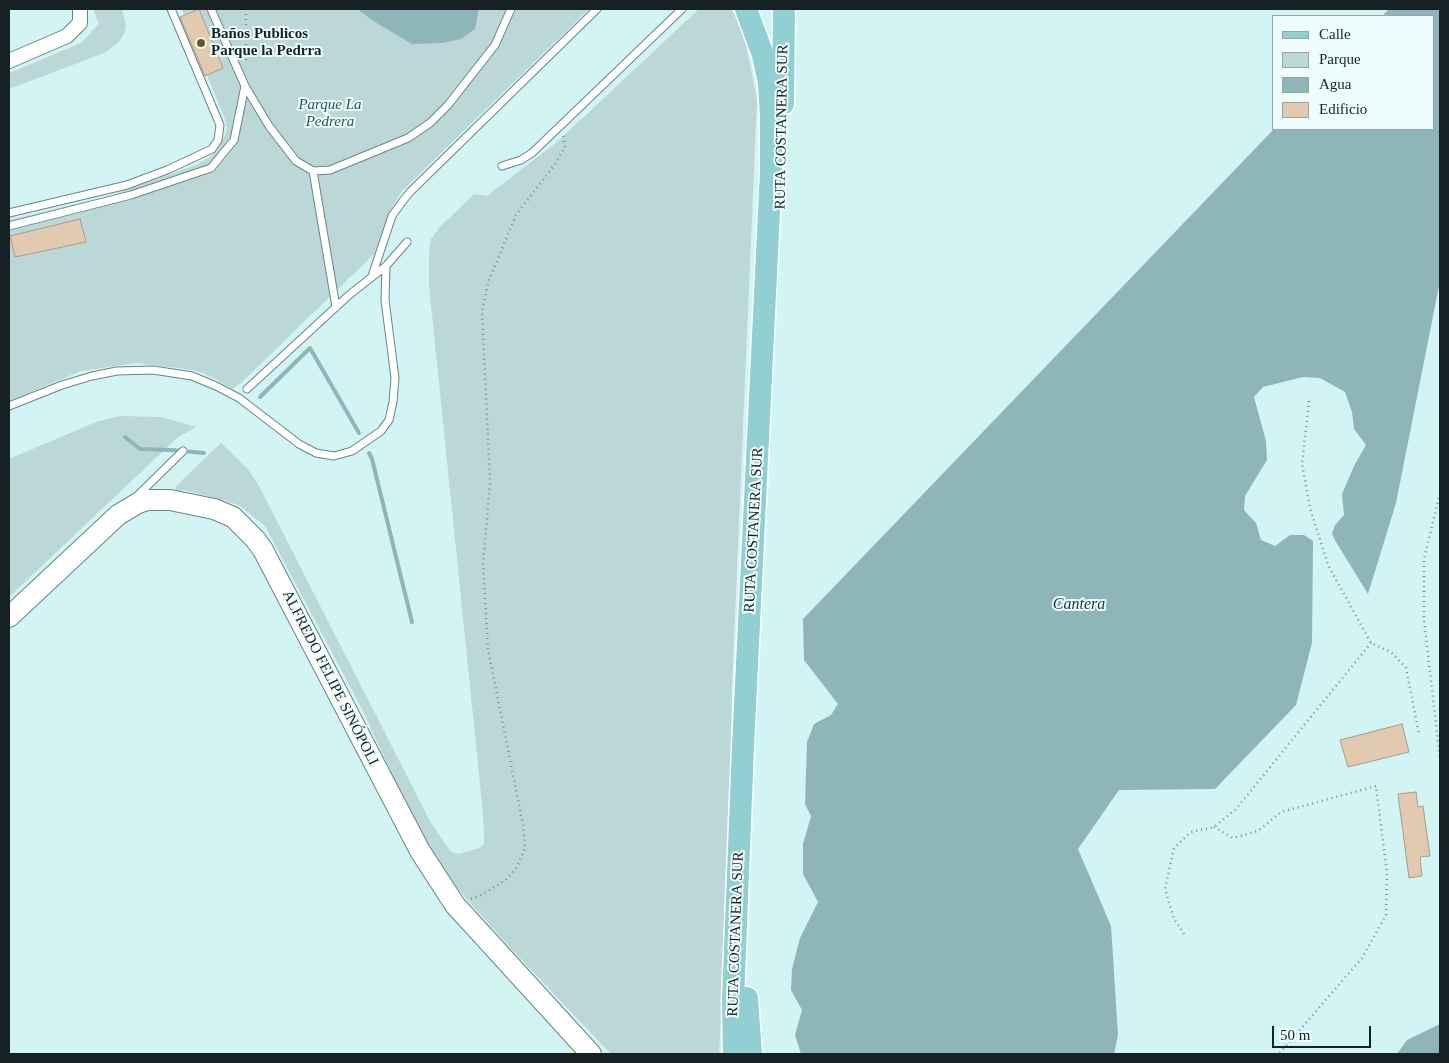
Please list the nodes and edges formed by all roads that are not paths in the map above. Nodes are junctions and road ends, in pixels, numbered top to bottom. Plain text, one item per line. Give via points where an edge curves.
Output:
1 (80, 9) edge
2 (171, 9) edge
3 (211, 9) edge
4 (510, 9) edge
5 (597, 9) edge
6 (682, 9) edge
7 (746, 9) edge
8 (784, 9) edge
9 (9, 61) edge
10 (245, 86) junction
11 (502, 166) dead end
12 (313, 171) junction
13 (9, 213) edge
14 (9, 226) edge
15 (407, 242) dead end
16 (386, 266) junction
17 (372, 276) junction
18 (336, 307) junction
19 (247, 389) dead end
20 (9, 406) edge
21 (183, 450) dead end
22 (118, 515) junction
23 (9, 617) edge
24 (591, 1054) edge
25 (734, 1054) edge
26 (751, 1054) edge

1 - 9 street via 80,23 67,36
2 - 13 lane via 220,125 218,140 212,149 127,185
3 - 10 lane
4 - 12 lane via 495,45 430,123 408,138 330,170
5 - 17 lane via 406,197 392,216
6 - 11 lane via 532,153
7 - 25 main road, RUTA COSTANERA SUR via 763,55 772,117 733,981
8 - 26 main road, RUTA COSTANERA SUR via 783,168 748,916 746,1008
10 - 12 lane via 269,126 296,161
10 - 14 lane via 234,140 211,168 131,195
12 - 18 lane
15 - 16 lane
16 - 17 lane
16 - 20 lane via 385,300 395,378 393,402 381,430 352,451 334,456 316,454 239,398 216,386 192,376 153,370 118,370 92,376
17 - 18 lane
18 - 19 lane
21 - 22 lane
22 - 23 street, ALFREDO FELIPE SINÓPOLI
22 - 24 street, ALFREDO FELIPE SINÓPOLI via 148,500 170,500 214,509 233,517 255,538 420,851 456,905

